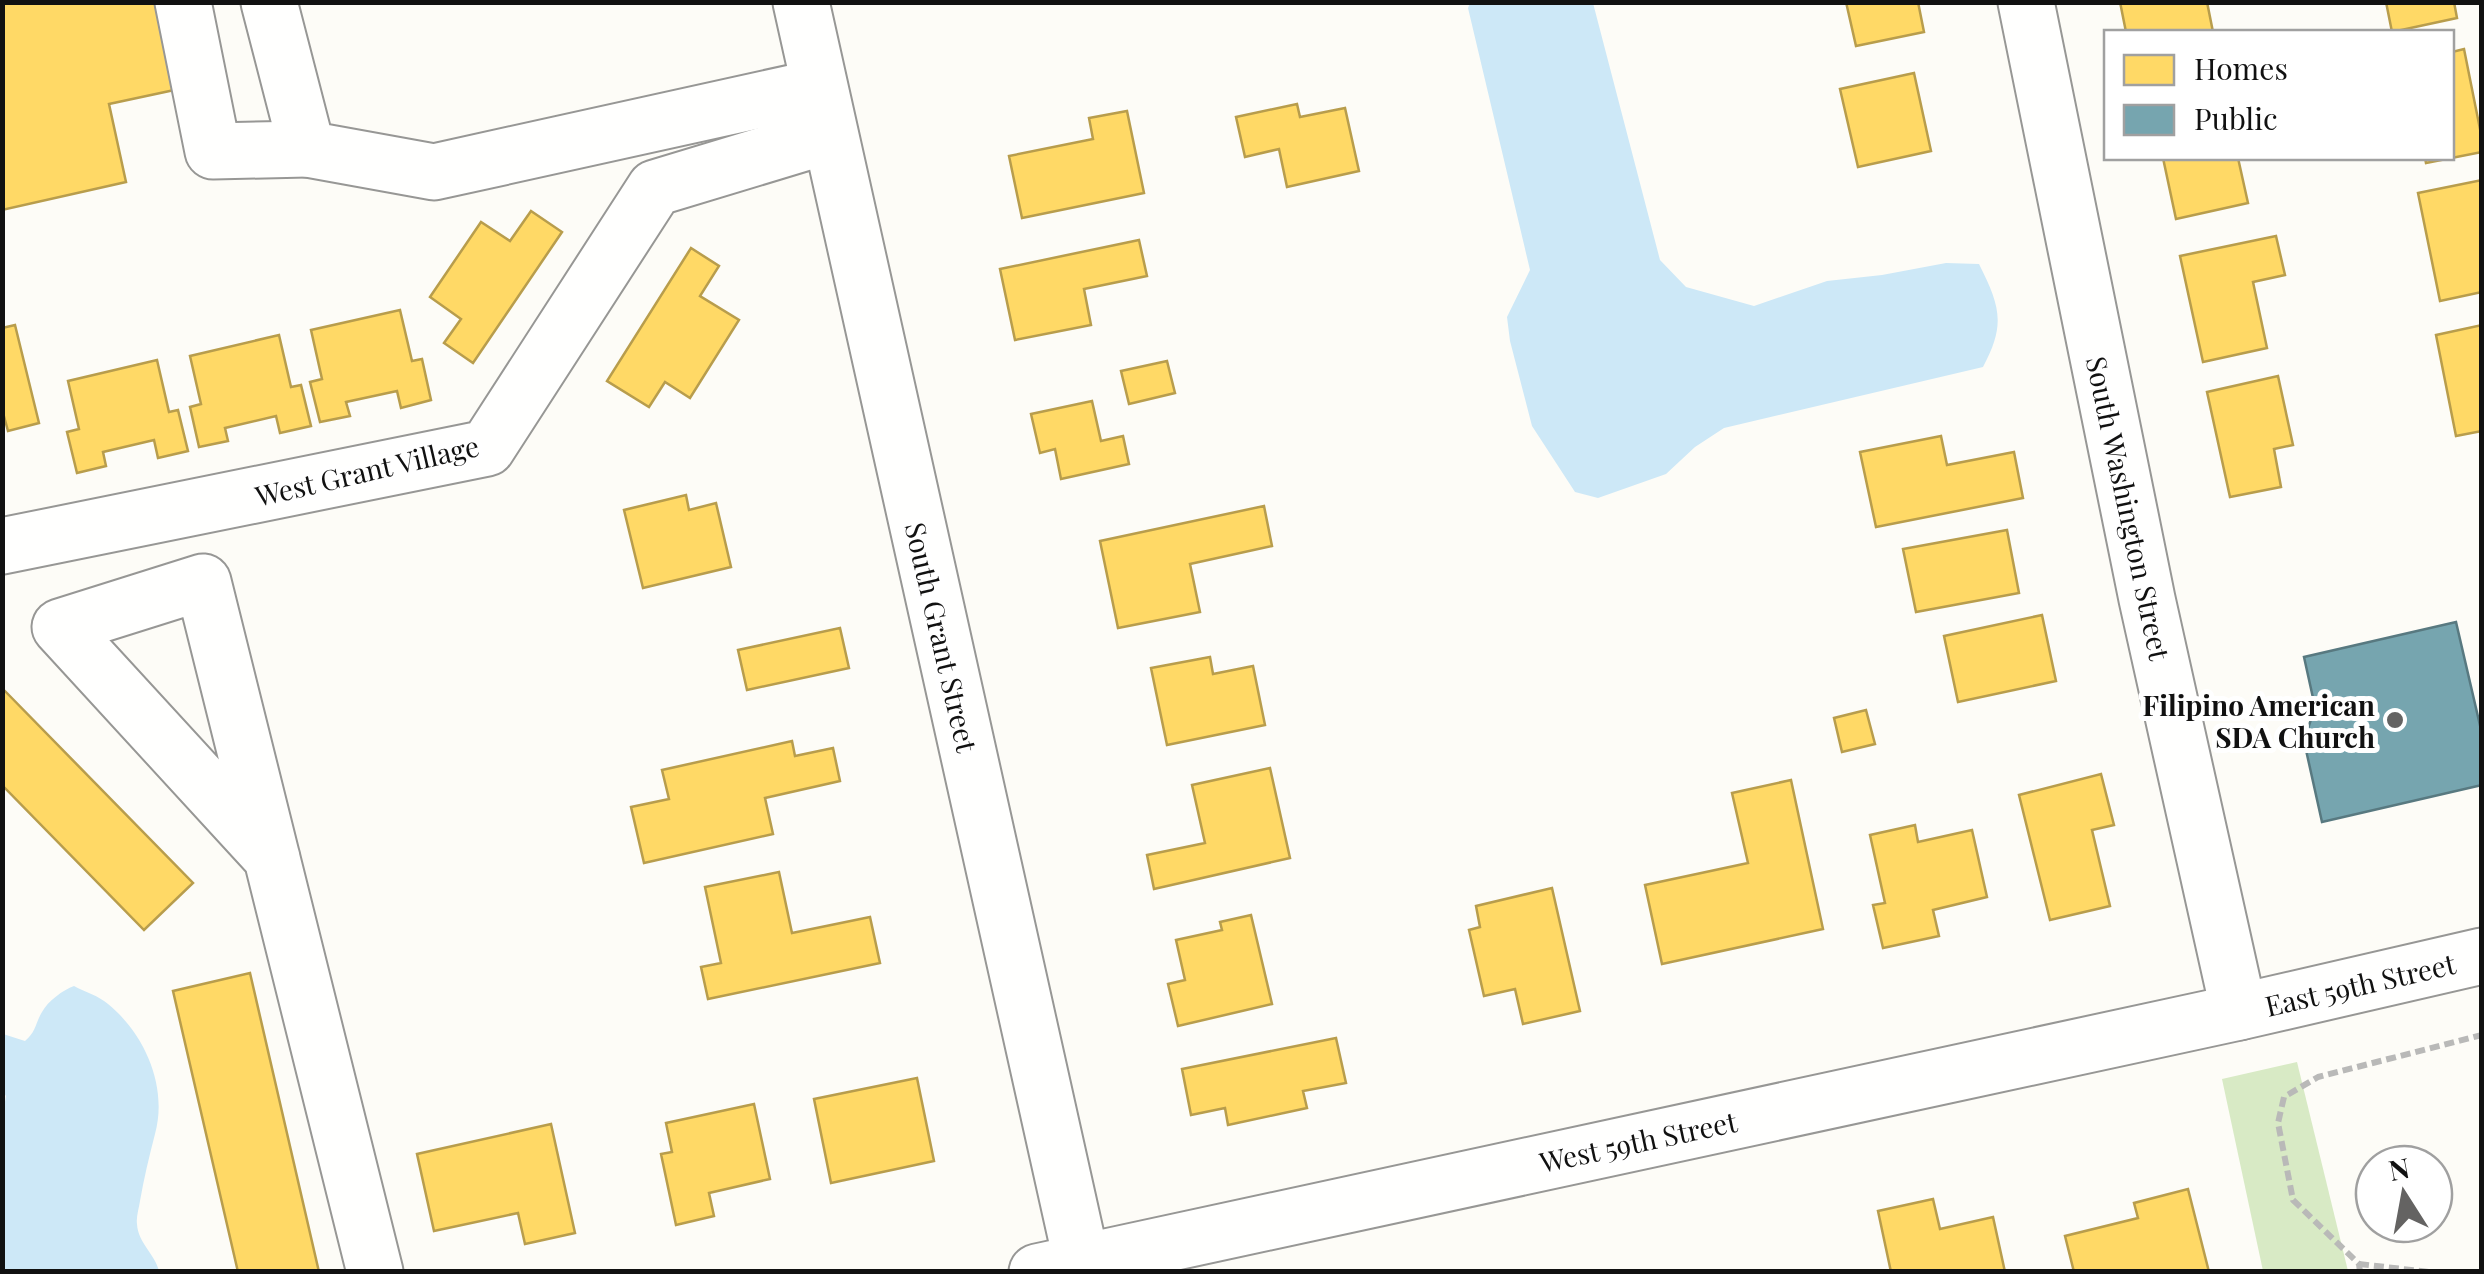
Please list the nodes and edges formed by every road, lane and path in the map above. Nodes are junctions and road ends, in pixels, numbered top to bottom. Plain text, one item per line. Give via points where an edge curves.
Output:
1 (183, 2) edge
2 (270, 2) edge
3 (801, 2) edge
4 (2026, 2) edge
5 (824, 111) junction
6 (306, 149) junction
7 (2, 546) edge
8 (272, 858) junction
9 (2482, 956) edge
10 (2239, 1012) junction
11 (2482, 1035) edge
12 (1067, 1268) edge
13 (2360, 1268) edge
14 (375, 1272) edge
15 (2429, 1272) edge

1 - 6 street via 213,151
2 - 6 street
3 - 5 street, South Grant Street
4 - 10 street, South Washington Street via 2146,599
5 - 6 street via 434,172
5 - 7 street, West Grant Village via 655,188 488,448
5 - 12 street, South Grant Street
8 - 8 street via 203,582 60,627 175,753
8 - 14 street
9 - 10 street, East 59th Street
10 - 12 street, West 59th Street
11 - 13 path via 2318,1076 2284,1097 2278,1122 2294,1200
13 - 15 path

